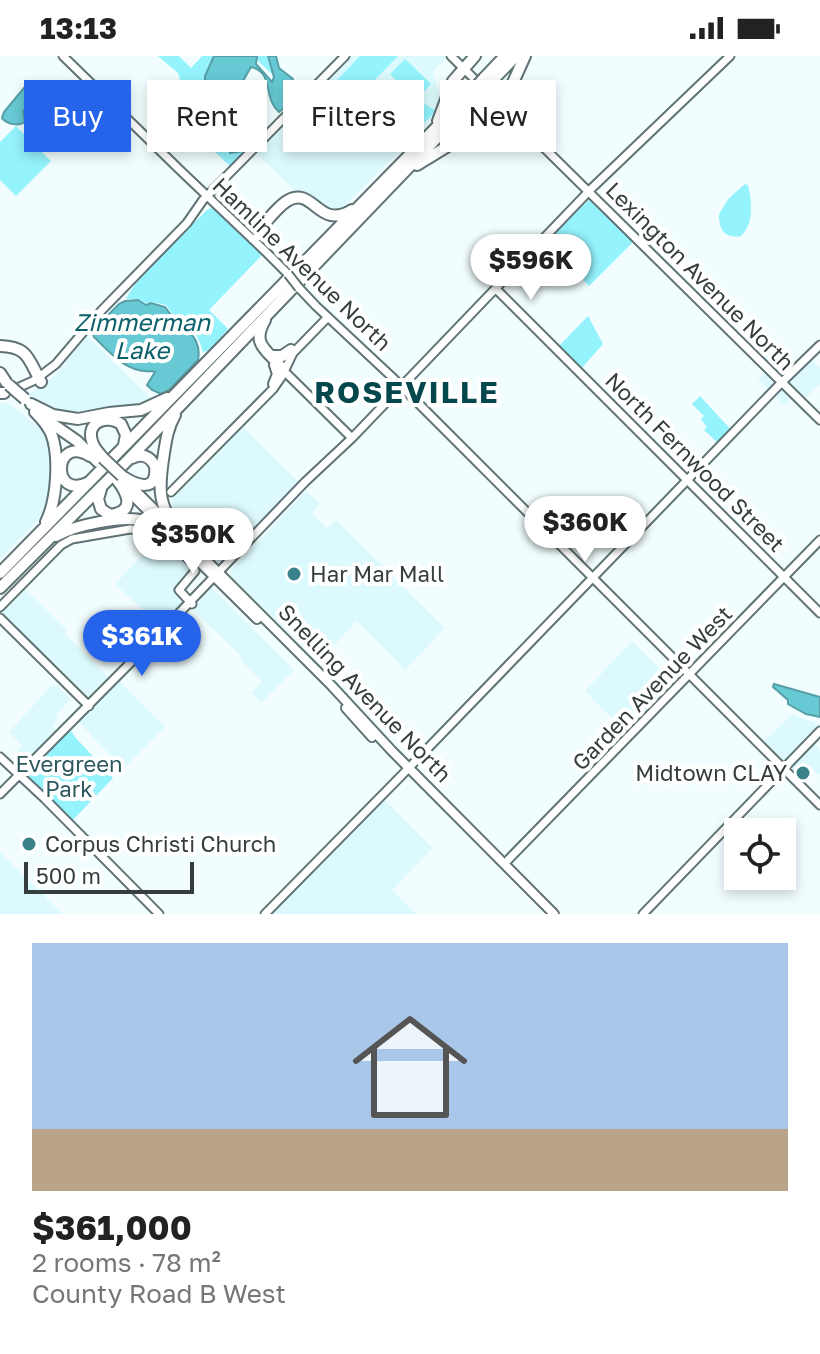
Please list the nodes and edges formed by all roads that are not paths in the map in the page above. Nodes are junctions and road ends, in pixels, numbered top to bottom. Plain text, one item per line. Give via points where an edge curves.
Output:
1 (63, 56) edge
2 (345, 56) edge
3 (451, 56) edge
4 (475, 56) edge
5 (505, 56) edge
6 (516, 56) edge
7 (525, 56) edge
8 (730, 56) edge
9 (463, 68) junction
10 (475, 80) edge
11 (487, 80) joint
12 (514, 80) edge
13 (440, 125) edge
14 (440, 129) edge
15 (424, 139) edge
16 (424, 140) edge
17 (440, 151) edge
18 (413, 152) edge
19 (549, 152) edge
20 (589, 191) junction
21 (207, 196) junction
22 (372, 200) junction
23 (218, 207) junction
24 (192, 218) junction
25 (265, 225) junction
26 (253, 238) junction
27 (309, 259) junction
28 (496, 289) junction
29 (275, 306) junction
30 (326, 316) junction
31 (820, 345) edge
32 (0, 346) edge
33 (291, 350) joint
34 (0, 356) edge
35 (222, 362) junction
36 (204, 365) junction
37 (278, 365) junction
38 (38, 381) junction
39 (782, 382) junction
40 (2, 386) edge
41 (401, 387) junction
42 (271, 388) joint
43 (192, 393) junction
44 (28, 404) junction
45 (820, 420) edge
46 (352, 438) junction
47 (122, 458) junction
48 (100, 460) junction
49 (326, 463) junction
50 (115, 479) junction
51 (688, 480) junction
52 (91, 481) junction
53 (171, 492) dead end
54 (180, 538) junction
55 (820, 540) edge
56 (29, 544) junction
57 (42, 546) junction
58 (230, 567) junction
59 (0, 573) edge
60 (217, 576) junction
61 (784, 577) junction
62 (593, 578) junction
63 (234, 589) junction
64 (0, 590) edge
65 (191, 603) junction
66 (0, 607) edge
67 (820, 613) edge
68 (0, 618) edge
69 (690, 674) junction
70 (90, 706) junction
71 (820, 731) edge
72 (820, 737) edge
73 (0, 754) edge
74 (408, 770) junction
75 (786, 770) junction
76 (21, 775) junction
77 (0, 796) edge
78 (820, 805) edge
79 (508, 860) dead end
80 (159, 914) edge
81 (265, 914) edge
82 (546, 914) edge
83 (554, 914) edge
84 (646, 914) edge

1 - 21 street, Hamline Avenue North
2 - 21 street
3 - 9 street, Lexington Avenue North
4 - 9 highway
5 - 11 highway
6 - 11 highway
7 - 12 highway
8 - 20 street
9 - 10 street, Lexington Avenue North
9 - 15 highway
13 - 16 highway
14 - 22 highway
17 - 22 highway
18 - 22 highway
19 - 20 street, Lexington Avenue North
20 - 28 street
20 - 39 street, Lexington Avenue North
21 - 23 street, Hamline Avenue North
21 - 24 street
22 - 25 highway via 335,216 304,198 291,199
22 - 27 highway
22 - 29 highway
23 - 24 street via 209,204
23 - 26 street, Hamline Avenue North
24 - 38 street
25 - 26 street
25 - 27 highway via 291,203 311,205 326,230
26 - 30 street, Hamline Avenue North, bridge
27 - 36 highway
28 - 41 street
28 - 51 street, North Fernwood Street
29 - 35 highway
29 - 37 highway via 259,334
30 - 33 street
30 - 37 street
30 - 41 street, Hamline Avenue North
31 - 39 street
32 - 38 highway via 23,351
33 - 37 highway
34 - 38 highway via 9,350 20,352
35 - 37 highway via 252,345
35 - 43 highway
36 - 44 highway via 169,397 141,410 69,419
36 - 47 highway
37 - 42 highway
37 - 46 street
38 - 40 street
39 - 45 street, Lexington Avenue North
39 - 51 street
40 - 44 highway, Snelling Avenue North, bridge
41 - 46 street
41 - 62 street, Hamline Avenue North
42 - 53 street
43 - 47 highway
43 - 54 highway via 169,426 160,484 165,511
44 - 48 highway, Snelling Avenue North via 82,439
44 - 56 highway via 49,428 55,449 54,502
46 - 49 street
47 - 48 highway via 125,429 116,420 104,419 94,426 91,438
47 - 50 highway
47 - 50 highway via 148,457 155,475 141,486
47 - 52 highway
48 - 50 highway, Snelling Avenue North, bridge
48 - 52 highway via 76,451 61,463 68,483 80,486
49 - 58 street
49 - 60 street
50 - 54 main road, Snelling Avenue North
50 - 57 highway
51 - 61 street, North Fernwood Street
51 - 62 street
52 - 56 highway
54 - 57 highway via 143,520 126,519 74,528
54 - 60 main road, Snelling Avenue North
55 - 61 street, Garden Avenue West
56 - 59 highway
57 - 64 highway
58 - 60 street
58 - 63 main road via 227,574
60 - 63 main road, Snelling Avenue North
60 - 65 street
60 - 74 main road, Snelling Avenue North
61 - 67 street, North Fernwood Street
61 - 69 street, Garden Avenue West
62 - 69 street, Hamline Avenue North
62 - 74 street
63 - 74 main road, Snelling Avenue North
65 - 66 street via 179,589 195,567 161,534 130,529 66,541
65 - 70 street
68 - 70 street
69 - 75 street, Hamline Avenue North
69 - 79 street, Garden Avenue West
70 - 76 street
71 - 75 street
72 - 75 street
73 - 76 street
74 - 81 street
74 - 82 main road, Snelling Avenue North
74 - 83 main road, Snelling Avenue North
75 - 78 street, Hamline Avenue North
75 - 84 street
76 - 77 street
76 - 80 street

